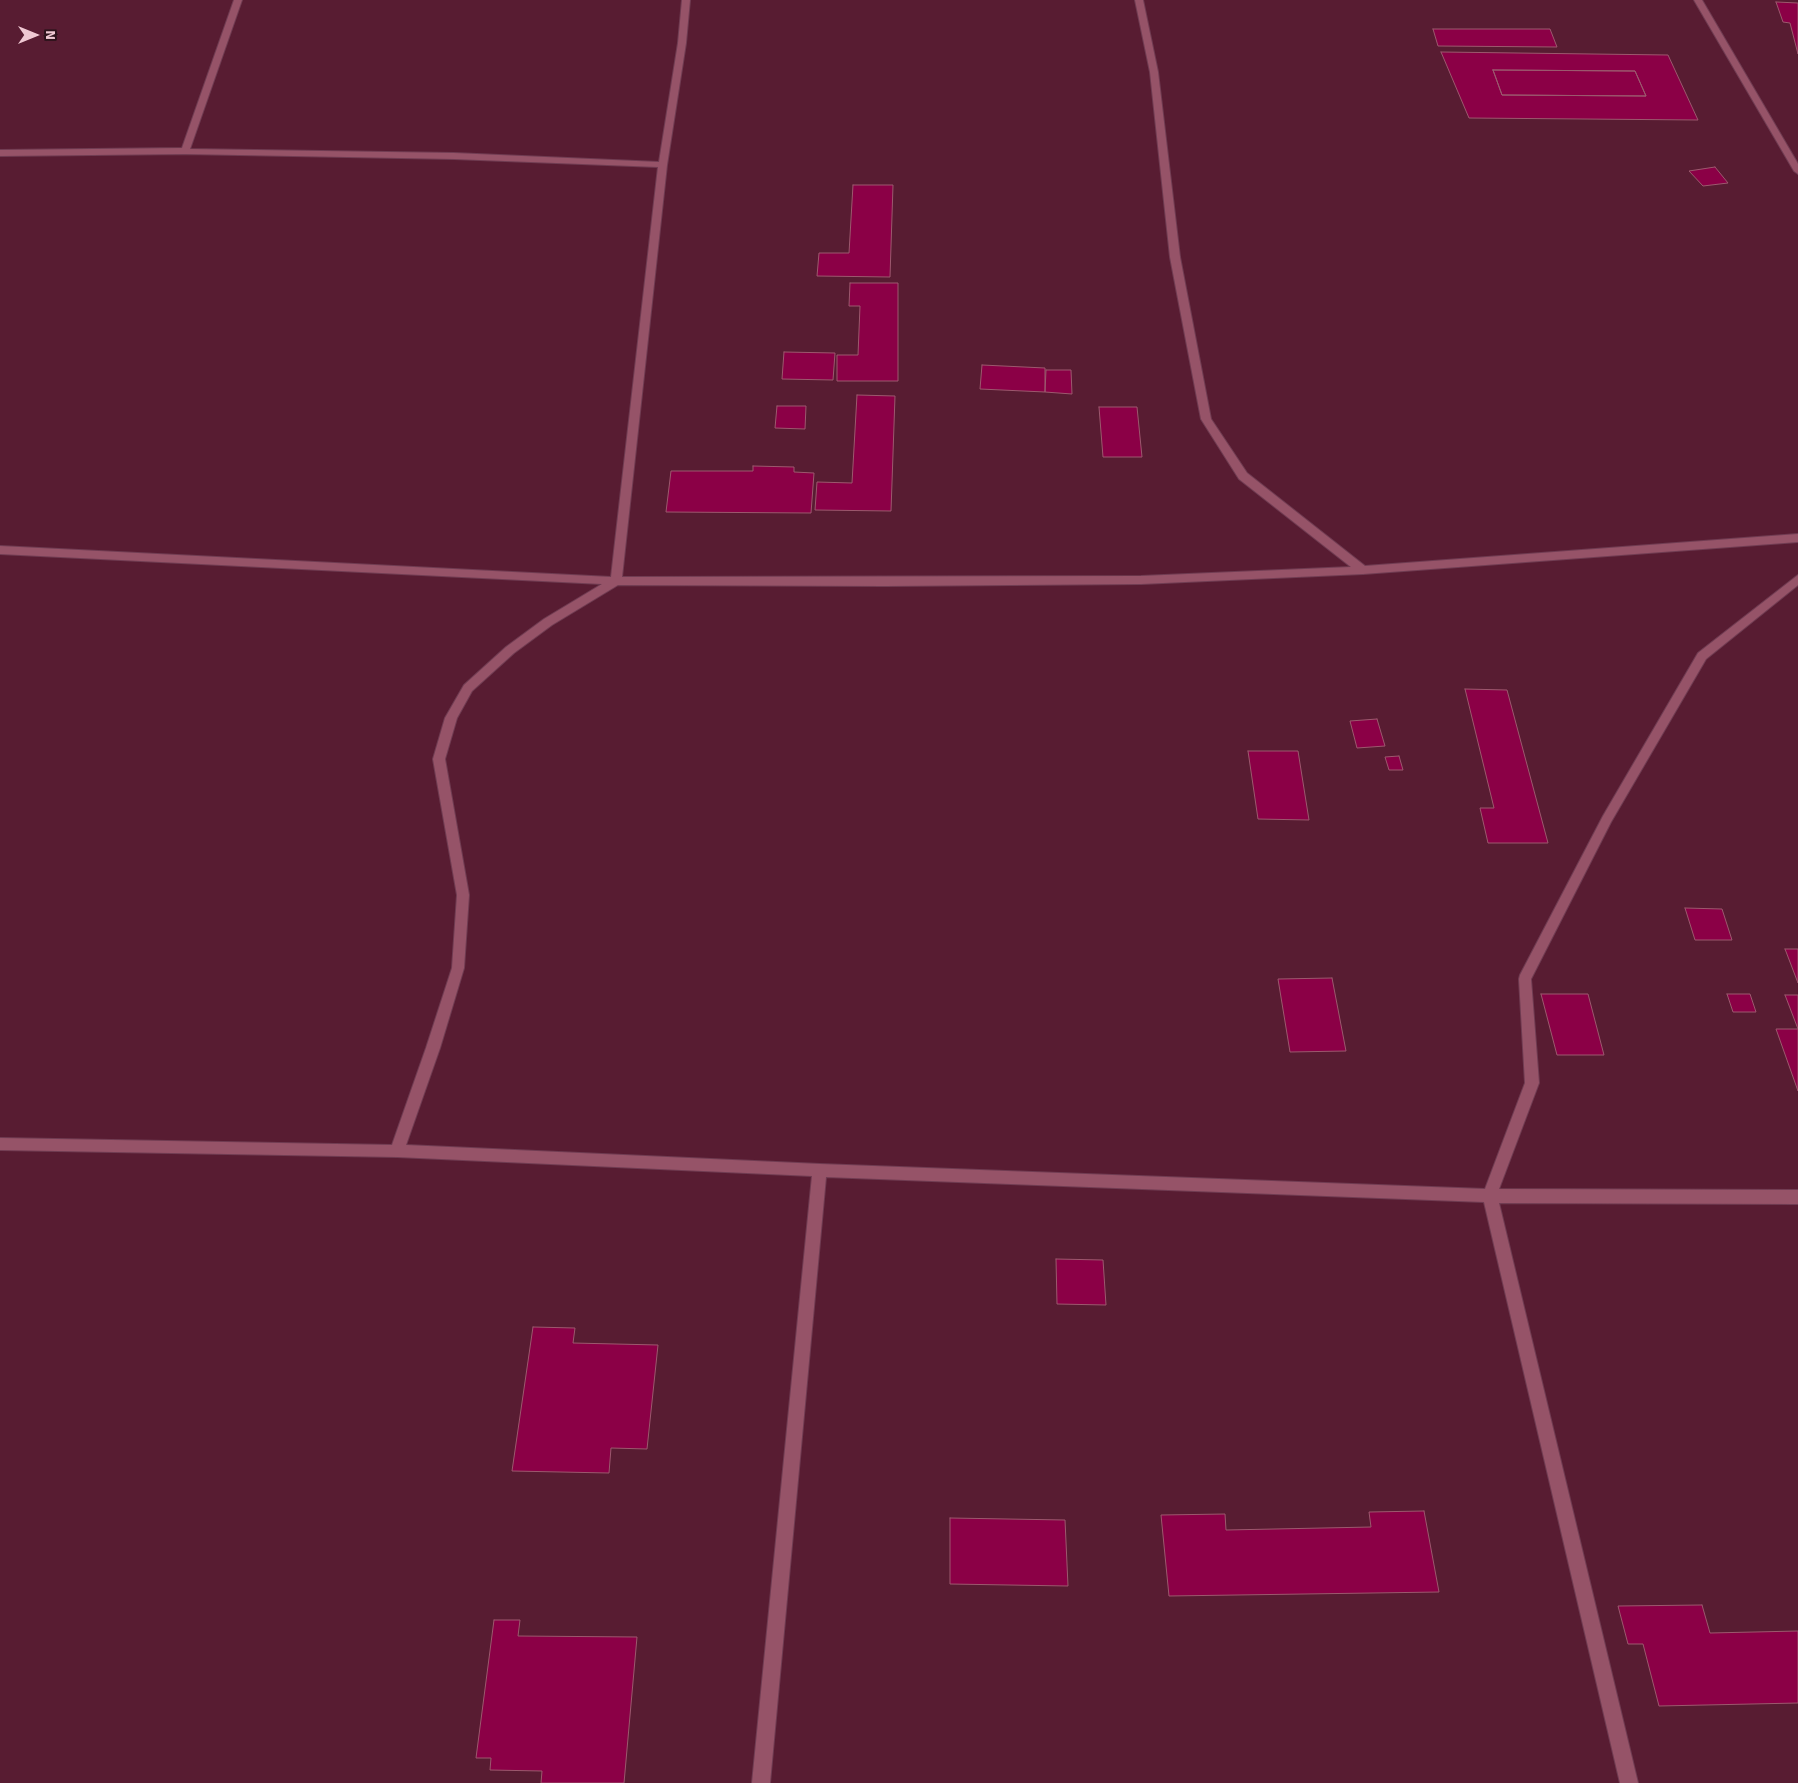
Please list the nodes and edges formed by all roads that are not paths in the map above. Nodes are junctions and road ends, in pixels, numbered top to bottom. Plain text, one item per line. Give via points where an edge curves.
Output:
1 (238, 0) edge
2 (686, 0) edge
3 (1139, 0) edge
4 (1698, 0) edge
5 (184, 151) junction
6 (0, 153) edge
7 (663, 165) junction
8 (1798, 171) edge
9 (1798, 538) edge
10 (0, 550) edge
11 (1363, 570) junction
12 (1798, 579) edge
13 (616, 581) junction
14 (0, 1144) edge
15 (397, 1152) junction
16 (820, 1170) junction
17 (1490, 1196) junction
18 (1798, 1197) edge
19 (761, 1783) edge
20 (1629, 1783) edge

1 - 5 street
2 - 7 street
3 - 11 street via 1154,72 1175,257 1206,418 1243,476
4 - 8 street
5 - 6 street
5 - 7 street via 454,156
7 - 13 street
9 - 11 street
10 - 13 street
11 - 13 street via 1141,580
12 - 17 street via 1702,656 1607,819 1526,979 1532,1083
13 - 15 street via 548,622 510,650 468,688 451,718 439,759 463,895 458,968
14 - 15 street
15 - 16 street
16 - 17 street
16 - 19 street
17 - 18 street
17 - 20 street

